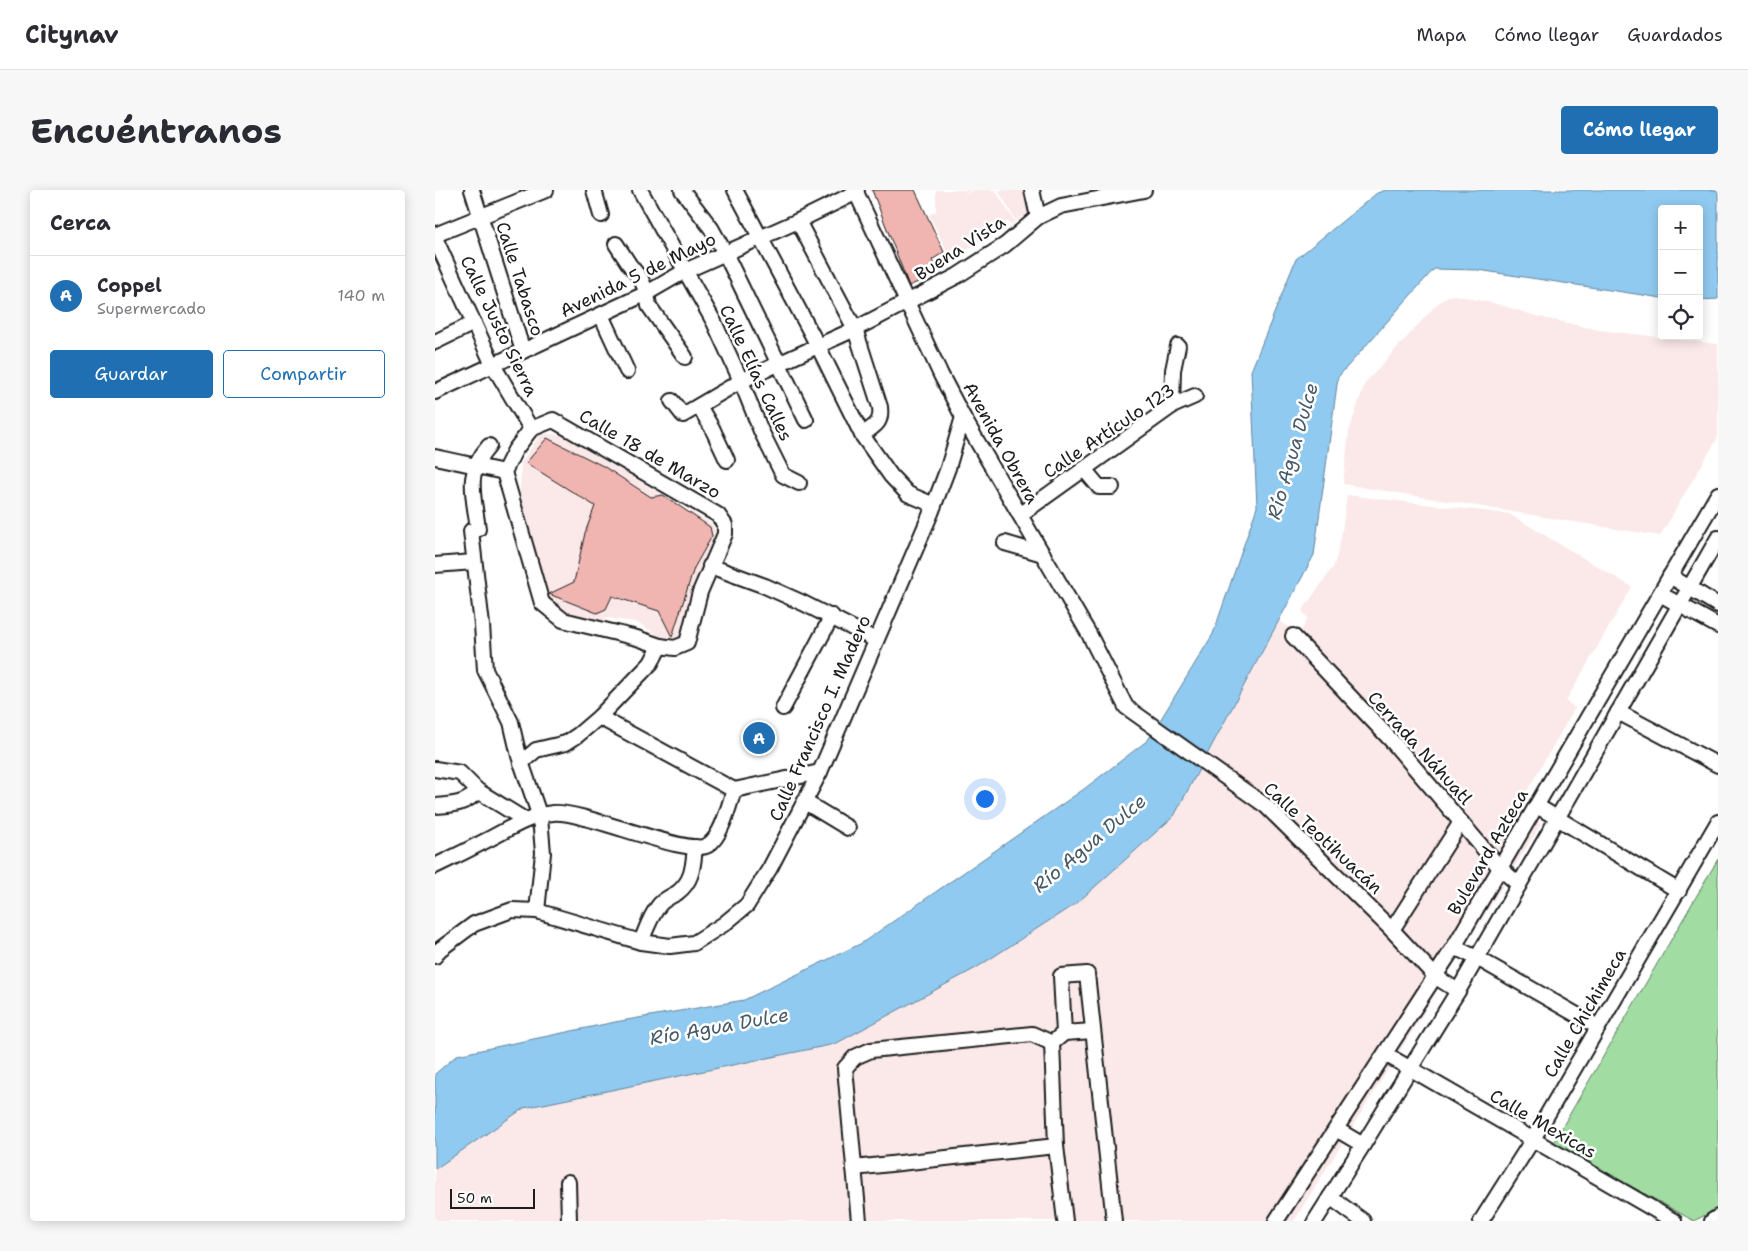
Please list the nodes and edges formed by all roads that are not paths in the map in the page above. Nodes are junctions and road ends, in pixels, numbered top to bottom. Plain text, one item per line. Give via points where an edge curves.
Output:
1 (472, 190) edge
2 (546, 190) edge
3 (594, 190) edge
4 (640, 190) edge
5 (682, 190) edge
6 (735, 190) edge
7 (856, 190) edge
8 (1031, 190) edge
9 (1140, 190) edge
10 (601, 215) dead end
11 (479, 216) junction
12 (1038, 217) junction
13 (798, 221) junction
14 (435, 237) edge
15 (759, 237) junction
16 (616, 244) dead end
17 (725, 253) junction
18 (685, 271) junction
19 (647, 293) junction
20 (908, 303) junction
21 (601, 314) junction
22 (474, 323) junction
23 (855, 330) junction
24 (435, 342) edge
25 (817, 346) junction
26 (1178, 346) dead end
27 (523, 351) junction
28 (685, 357) dead end
29 (778, 364) junction
30 (493, 365) junction
31 (627, 371) dead end
32 (741, 381) junction
33 (435, 392) edge
34 (1195, 396) dead end
35 (672, 401) dead end
36 (699, 406) junction
37 (1172, 406) junction
38 (963, 417) junction
39 (806, 420) dead end
40 (531, 429) junction
41 (862, 434) junction
42 (489, 446) dead end
43 (435, 457) edge
44 (727, 460) dead end
45 (475, 465) junction
46 (1084, 469) junction
47 (504, 472) junction
48 (799, 483) dead end
49 (1111, 488) dead end
50 (1718, 494) edge
51 (934, 506) junction
52 (1020, 515) junction
53 (1718, 538) edge
54 (1005, 543) dead end
55 (1043, 554) junction
56 (473, 562) junction
57 (435, 565) edge
58 (710, 566) junction
59 (1670, 576) junction
60 (1690, 588) junction
61 (1660, 594) junction
62 (1680, 605) junction
63 (1718, 605) edge
64 (832, 616) junction
65 (1718, 626) edge
66 (1293, 636) dead end
67 (877, 640) junction
68 (660, 646) junction
69 (1608, 683) junction
70 (1628, 696) junction
71 (1126, 707) joint
72 (783, 708) dead end
73 (1618, 712) junction
74 (599, 717) junction
75 (1584, 724) junction
76 (1605, 736) junction
77 (521, 763) junction
78 (1718, 765) edge
79 (435, 769) edge
80 (820, 772) junction
81 (735, 790) junction
82 (478, 791) junction
83 (805, 802) junction
84 (435, 806) edge
85 (1537, 806) junction
86 (540, 817) junction
87 (1557, 818) junction
88 (525, 820) junction
89 (1461, 822) junction
90 (1718, 822) edge
91 (848, 828) dead end
92 (695, 847) junction
93 (435, 866) edge
94 (1500, 868) junction
95 (1519, 885) junction
96 (1679, 891) junction
97 (537, 911) junction
98 (1392, 930) junction
99 (641, 942) junction
100 (1454, 947) junction
101 (435, 956) edge
102 (1477, 958) junction
103 (1435, 977) junction
104 (1458, 991) junction
105 (1598, 1027) junction
106 (1093, 1031) junction
107 (1064, 1034) junction
108 (1052, 1043) junction
109 (1385, 1054) junction
110 (1411, 1070) junction
111 (1336, 1129) junction
112 (1533, 1139) junction
113 (1056, 1146) junction
114 (1363, 1146) junction
115 (854, 1168) junction
116 (568, 1182) dead end
117 (1330, 1197) junction
118 (1655, 1216) edge
119 (1718, 1218) edge
120 (569, 1221) edge
121 (859, 1221) edge
122 (1065, 1221) edge
123 (1114, 1221) edge
124 (1276, 1221) edge
125 (1315, 1221) edge
126 (1363, 1221) edge
127 (1481, 1221) edge
128 (1674, 1221) edge
129 (1712, 1221) edge

1 - 11 street, Calle Tabasco
2 - 11 street
3 - 10 street
4 - 18 street, Calle Elías Calles
5 - 17 street via 711,228
6 - 15 street
7 - 13 street, Avenida 5 de Mayo
7 - 20 street, Avenida Obrera
8 - 12 street
9 - 12 street, Buena Vista via 1061,206
11 - 14 street
11 - 27 street, Calle Tabasco
12 - 20 street, Buena Vista via 991,254
13 - 15 street, Avenida 5 de Mayo
13 - 23 street
14 - 22 street, Calle Justo Sierra
15 - 17 street, Avenida 5 de Mayo
15 - 25 street
16 - 19 street
17 - 18 street, Avenida 5 de Mayo
17 - 29 street
18 - 19 street, Avenida 5 de Mayo
18 - 32 street, Calle Elías Calles via 714,322
19 - 21 street, Avenida 5 de Mayo
19 - 28 street via 649,306
20 - 23 street, Buena Vista
20 - 38 street, Avenida Obrera
21 - 27 street, Avenida 5 de Mayo
21 - 31 street
22 - 24 street
22 - 30 street, Calle Justo Sierra
23 - 25 street, Buena Vista
23 - 41 street via 881,416 878,423
25 - 29 street, Buena Vista
25 - 41 street
26 - 37 street via 1173,370
27 - 30 street, Avenida 5 de Mayo
29 - 32 street, Buena Vista
29 - 39 street
30 - 33 street, Avenida 5 de Mayo
30 - 40 street, Calle Justo Sierra
32 - 36 street, Buena Vista
32 - 48 street, Calle Elías Calles via 783,475
34 - 37 street, Calle Artículo 123
35 - 36 street, Buena Vista via 683,415
36 - 44 street
37 - 46 street, Calle Artículo 123
38 - 51 street, Calle Francisco I. Madero
38 - 52 street, Avenida Obrera
40 - 47 street
40 - 58 street, Calle 18 de Marzo via 553,420 718,515 725,525 725,534
41 - 51 street via 891,476 908,494
42 - 45 street
43 - 45 street
45 - 47 street
45 - 56 street via 472,481 478,528 471,531
46 - 49 street via 1099,486
46 - 52 street, Calle Artículo 123
47 - 68 street via 543,603 563,620
50 - 59 street, Bulevard Azteca
51 - 67 street, Calle Francisco I. Madero
52 - 55 street, Avenida Obrera
53 - 60 street
54 - 55 street
55 - 71 street, Avenida Obrera
56 - 57 street
56 - 77 street via 485,670 511,722
58 - 64 street
58 - 68 street via 687,643 675,648
59 - 60 street
59 - 61 street, Bulevard Azteca
60 - 62 street
60 - 63 street
61 - 62 street
61 - 69 street, Bulevard Azteca
62 - 65 street
62 - 70 street
64 - 67 street
64 - 72 street
66 - 89 street, Cerrada Náhuatl via 1391,740
67 - 80 street, Calle Francisco I. Madero
68 - 74 street via 651,662
69 - 70 street
69 - 75 street, Bulevard Azteca
70 - 73 street
71 - 98 street, Calle Teotihuacán via 1266,806
73 - 76 street
73 - 78 street
74 - 77 street via 566,743 536,750
74 - 81 street
75 - 76 street
75 - 85 street, Bulevard Azteca
76 - 87 street
77 - 86 street
79 - 82 street via 460,773
80 - 81 street
80 - 83 street, Calle Francisco I. Madero
81 - 92 street via 717,836 707,846
82 - 84 street via 464,802
82 - 88 street
83 - 91 street
83 - 99 street, Calle Francisco I. Madero via 747,905 694,943 670,946
85 - 87 street
85 - 94 street, Bulevard Azteca
86 - 88 street
86 - 92 street via 553,813 573,814 622,830
86 - 97 street via 543,853
87 - 95 street
87 - 96 street
88 - 93 street
89 - 94 street, Cerrada Náhuatl
89 - 98 street
90 - 96 street, Calle Chichimeca
92 - 99 street via 693,872 687,883 662,902
94 - 95 street, Cerrada Náhuatl
94 - 100 street, Bulevard Azteca
95 - 102 street
96 - 105 street, Calle Chichimeca
97 - 99 street, Calle Francisco I. Madero
97 - 101 street, Calle Francisco I. Madero via 512,910 474,924
98 - 103 street, Calle Teotihuacán
100 - 102 street
100 - 103 street, Bulevard Azteca
102 - 104 street
102 - 105 street
103 - 104 street, Calle Teotihuacán
103 - 109 street, Bulevard Azteca
104 - 110 street
105 - 112 street, Calle Chichimeca
106 - 107 street
106 - 107 street via 1087,974 1061,976
106 - 123 street
107 - 108 street
108 - 113 street
108 - 115 street via 1032,1034 871,1050 855,1057 845,1068
109 - 110 street, Calle Mexicas
109 - 111 street, Bulevard Azteca
110 - 112 street, Calle Mexicas
110 - 114 street
111 - 114 street
111 - 124 street, Bulevard Azteca
112 - 118 street, Calle Mexicas
112 - 127 street, Calle Chichimeca
113 - 115 street
113 - 122 street
114 - 117 street
115 - 121 street
116 - 120 street
117 - 125 street
117 - 126 street
118 - 128 street, Calle Mexicas
119 - 129 street

